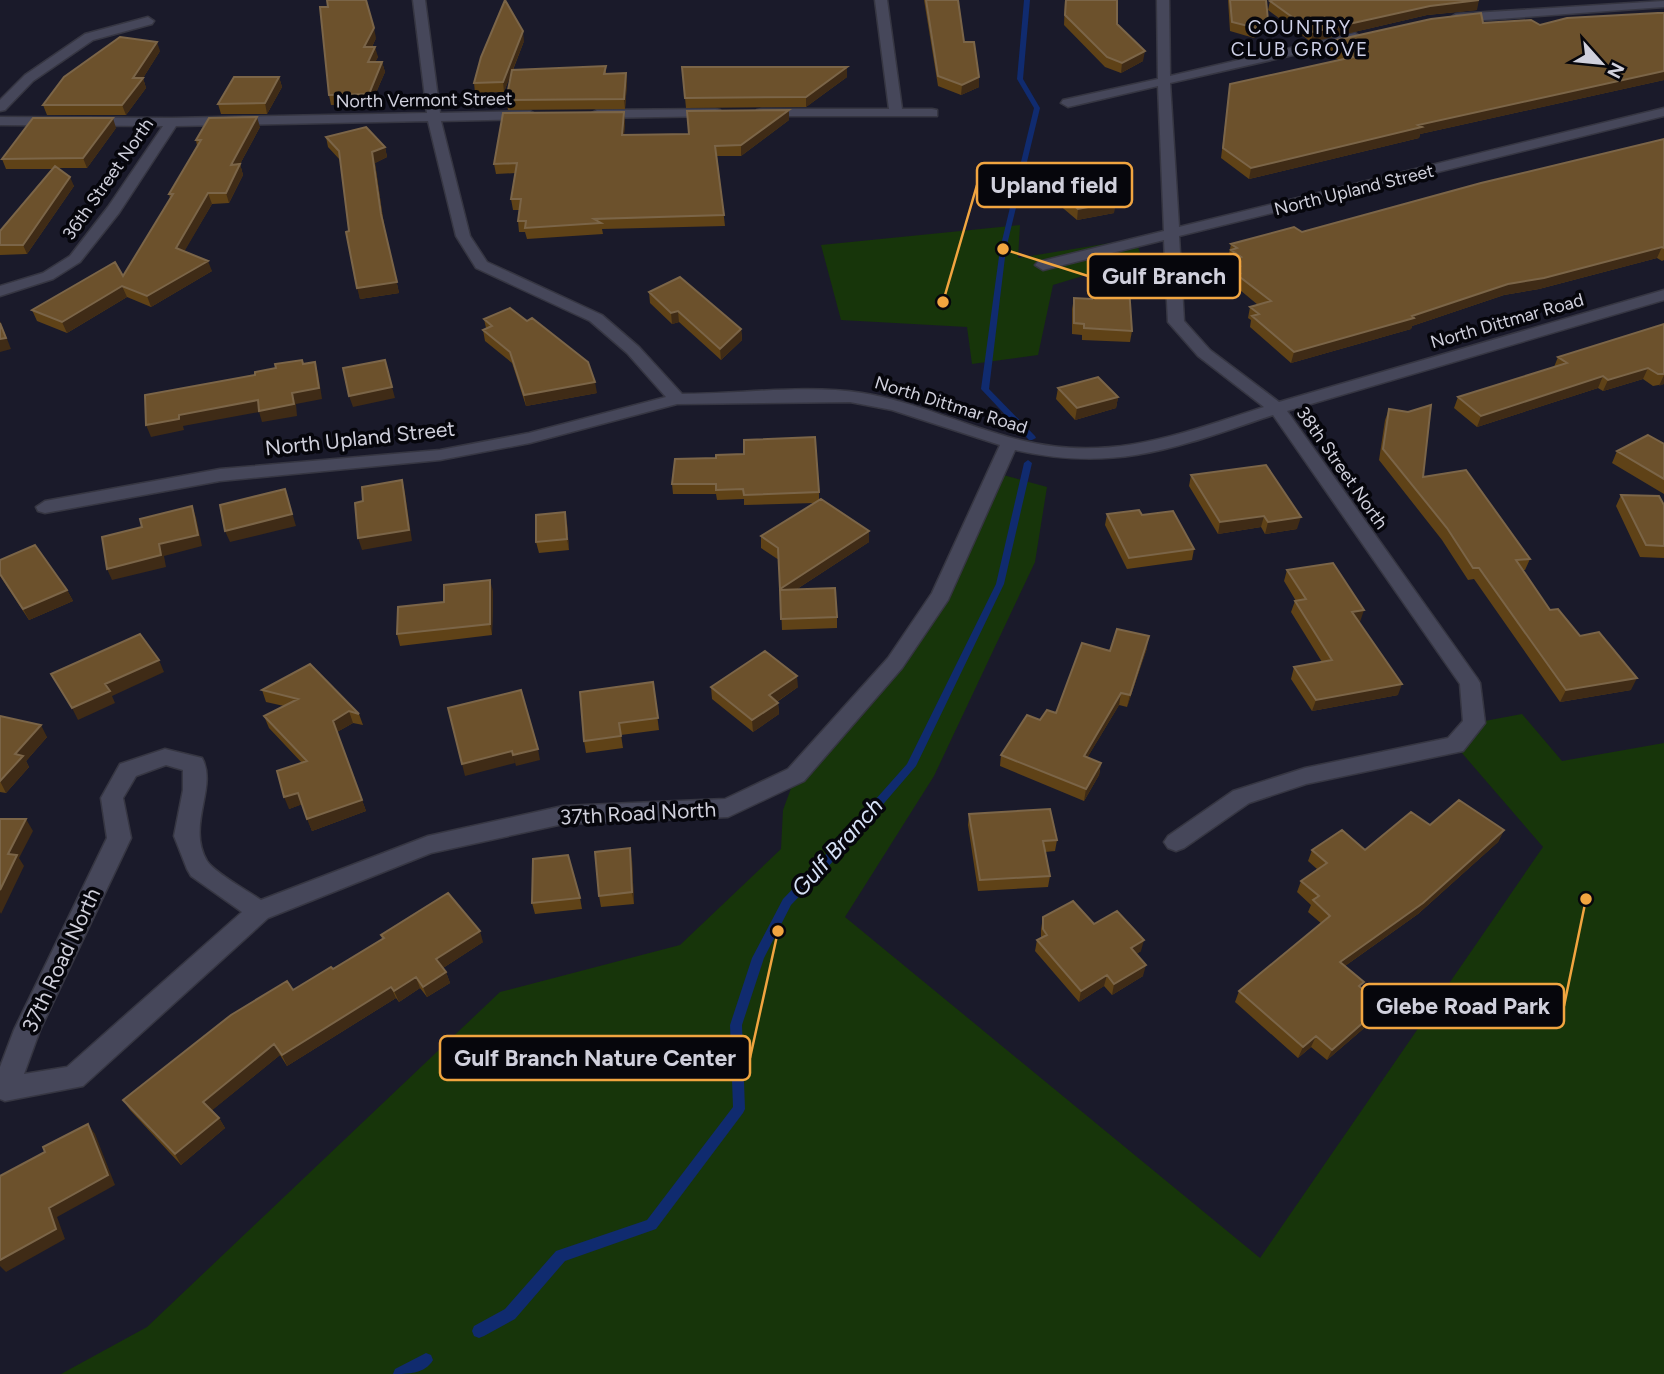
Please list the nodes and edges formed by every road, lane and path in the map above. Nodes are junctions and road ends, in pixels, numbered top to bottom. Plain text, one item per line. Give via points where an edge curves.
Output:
1 (419, 0) edge
2 (881, 0) edge
3 (1163, 0) edge
4 (1664, 4) edge
5 (1440, 20) edge
6 (148, 21) dead end
7 (1373, 33) edge
8 (1164, 81) junction
9 (1068, 103) dead end
10 (0, 107) edge
11 (896, 111) junction
12 (933, 113) dead end
13 (1664, 113) edge
14 (587, 114) edge
15 (546, 115) edge
16 (435, 118) junction
17 (0, 121) edge
18 (172, 122) junction
19 (1174, 235) junction
20 (1043, 265) dead end
21 (0, 291) edge
22 (1664, 295) edge
23 (677, 399) junction
24 (1277, 409) junction
25 (1009, 444) junction
26 (45, 507) dead end
27 (1176, 842) dead end
28 (260, 911) junction

1 - 16 street
2 - 11 street
3 - 8 street, 38th Street North
4 - 5 street
6 - 10 street via 89,37 29,78
7 - 8 street
8 - 9 street
8 - 19 street, 38th Street North
11 - 12 street
11 - 14 street
13 - 19 street, North Upland Street
15 - 16 street, North Vermont Street
16 - 18 street, North Vermont Street
16 - 23 street via 463,236 481,265 596,317
17 - 18 street, North Vermont Street
18 - 21 street, 36th Street North via 114,210 75,259 48,275
19 - 20 street, North Upland Street
19 - 24 street, 38th Street North via 1176,322 1204,353
22 - 24 street, North Dittmar Road
23 - 25 street, North Dittmar Road via 804,394 865,399
23 - 26 street, North Upland Street via 530,438 440,455 220,475
24 - 25 street, North Dittmar Road via 1190,439 1112,454 1052,454
24 - 27 street, 38th Street North via 1470,683 1474,723 1455,745 1305,776 1241,797
25 - 28 street, 37th Road North via 941,595 895,663 796,775 728,808 563,815 428,845
28 - 28 street, 37th Road North via 199,869 186,836 194,764 165,757 128,770 112,798 119,838 27,1030 5,1089 74,1078

